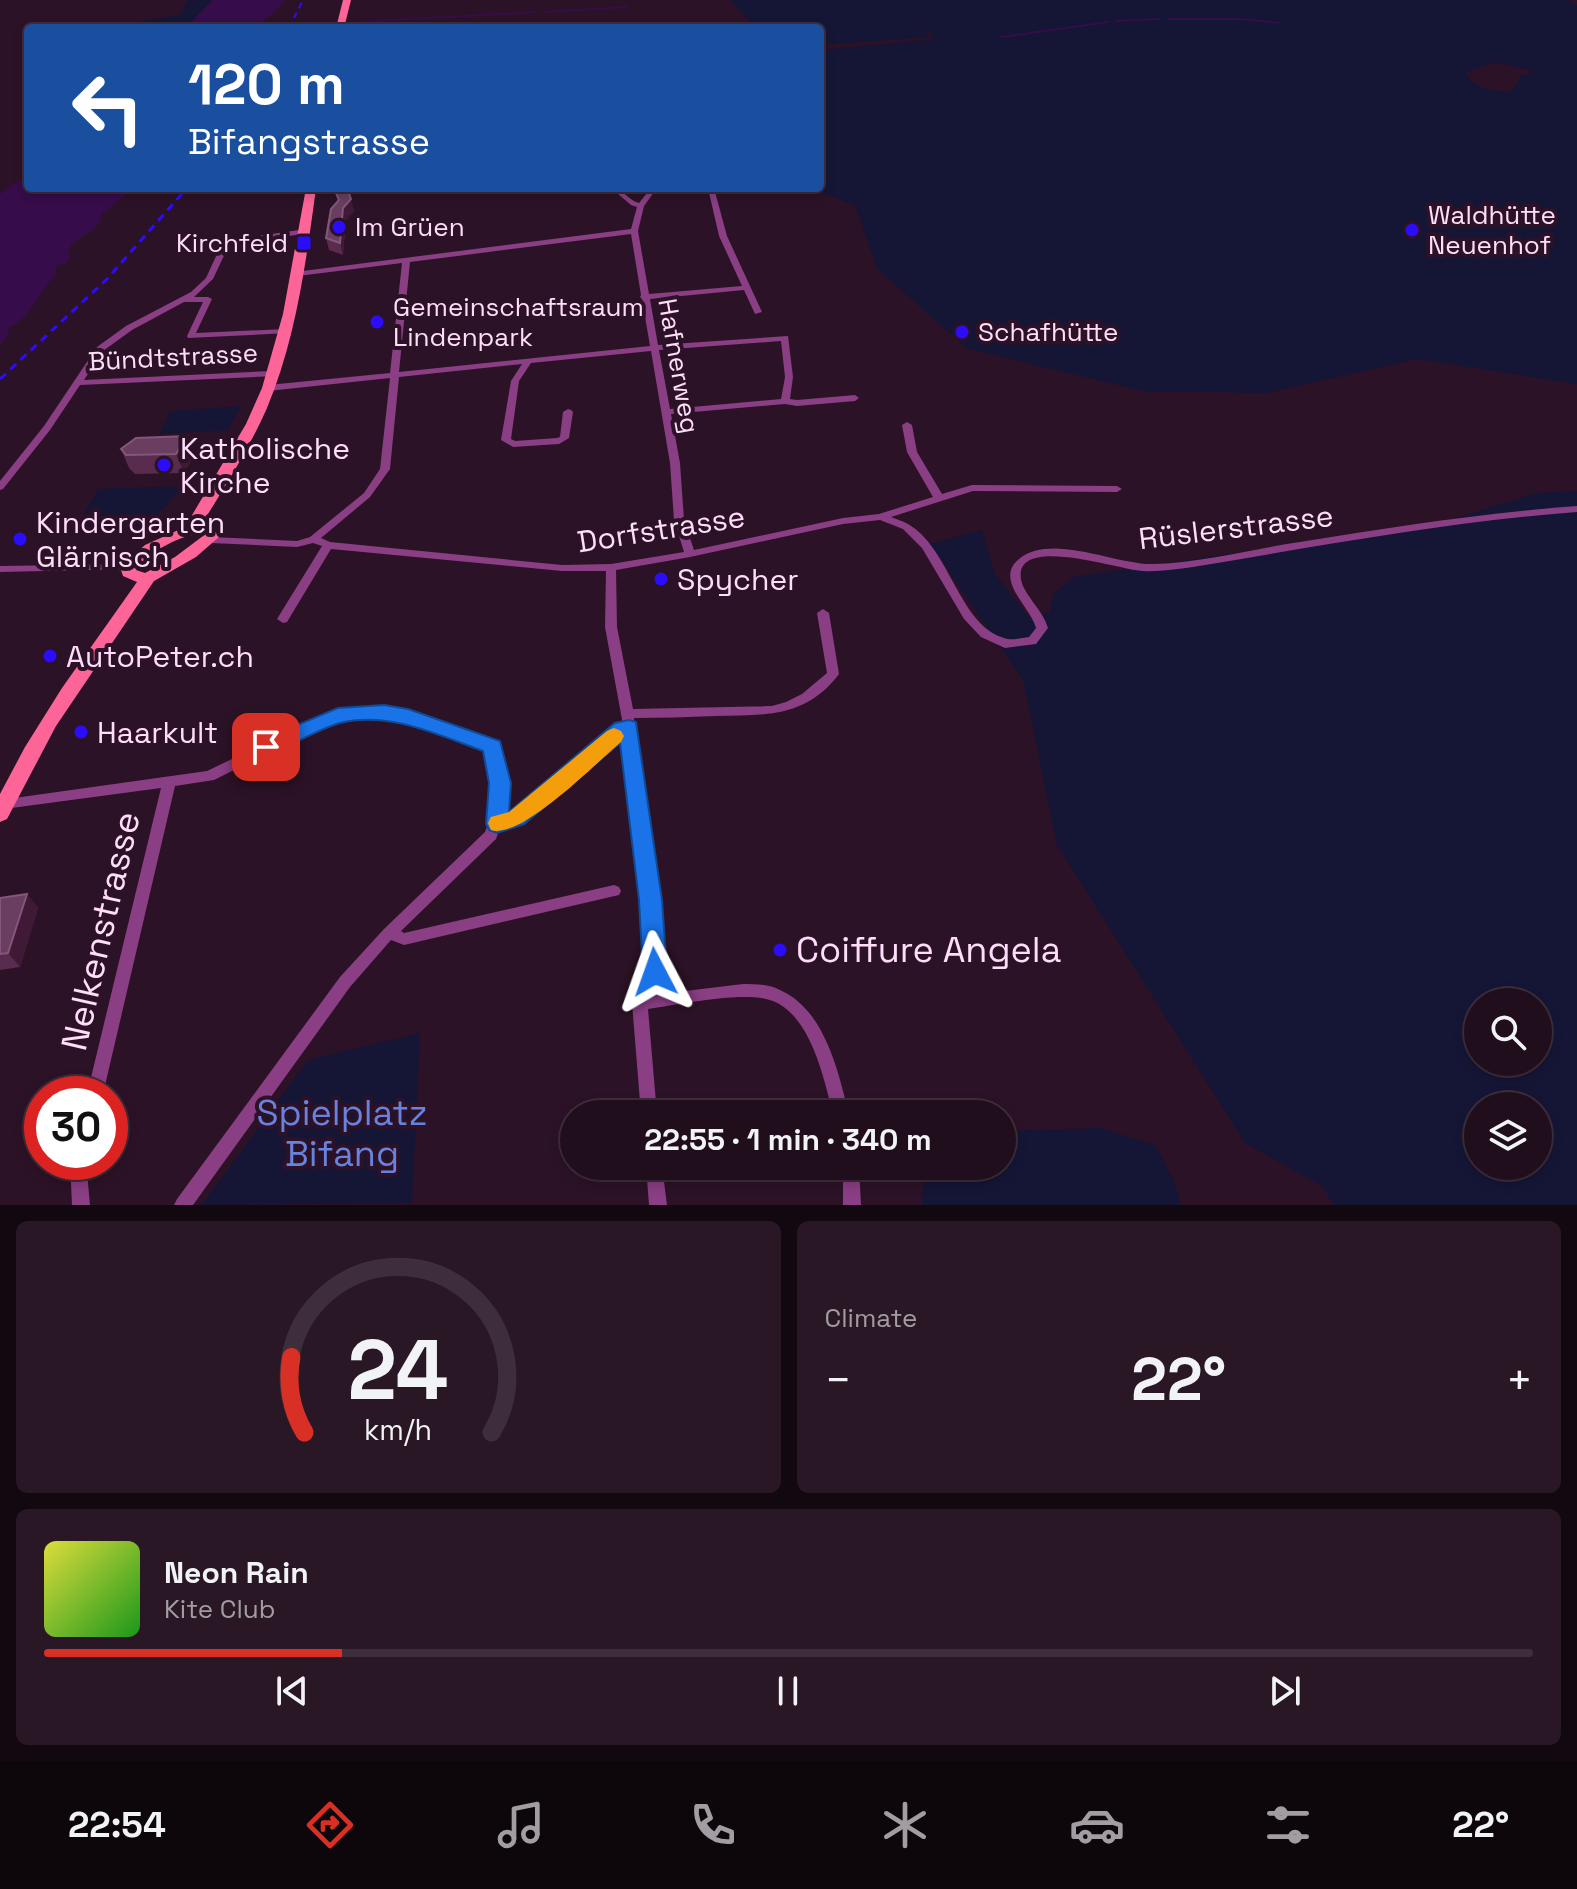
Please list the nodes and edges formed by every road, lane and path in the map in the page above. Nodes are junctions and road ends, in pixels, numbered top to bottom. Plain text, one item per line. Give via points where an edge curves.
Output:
1 (347, 0) edge
2 (341, 24) edge
3 (311, 192) edge
4 (619, 192) edge
5 (651, 192) edge
6 (712, 192) edge
7 (641, 206) junction
8 (306, 231) junction
9 (634, 231) junction
10 (406, 261) junction
11 (298, 274) junction
12 (746, 288) junction
13 (644, 297) junction
14 (184, 300) junction
15 (758, 312) dead end
16 (286, 331) junction
17 (654, 349) junction
18 (528, 362) junction
19 (394, 375) junction
20 (270, 381) junction
21 (76, 383) junction
22 (855, 398) dead end
23 (785, 401) junction
24 (568, 412) dead end
25 (665, 412) junction
26 (907, 425) dead end
27 (0, 487) edge
28 (1117, 489) dead end
29 (939, 498) junction
30 (1577, 509) edge
31 (880, 517) junction
32 (191, 529) junction
33 (314, 539) junction
34 (211, 540) junction
35 (328, 545) junction
36 (690, 554) junction
37 (128, 567) junction
38 (611, 567) junction
39 (0, 569) edge
40 (148, 578) junction
41 (823, 613) dead end
42 (283, 619) dead end
43 (628, 721) junction
44 (169, 782) junction
45 (2, 809) edge
46 (497, 824) junction
47 (614, 891) dead end
48 (389, 933) junction
49 (640, 1003) junction
50 (99, 1076) edge
51 (648, 1100) edge
52 (838, 1100) edge
53 (79, 1180) edge
54 (655, 1180) edge
55 (851, 1180) edge
56 (81, 1205) edge
57 (183, 1205) edge
58 (658, 1205) edge
59 (852, 1205) edge

1 - 2 main road
3 - 8 main road
4 - 7 street
5 - 7 street, Hafnerweg
6 - 12 street via 723,236
7 - 9 street, Hafnerweg
8 - 11 main road
8 - 14 street via 226,243 204,285
9 - 10 street
9 - 13 street, Hafnerweg
10 - 11 street
10 - 19 street
11 - 16 main road
12 - 13 street
12 - 15 street
13 - 17 street, Hafnerweg
14 - 16 street via 208,299 191,336
14 - 21 street via 113,338
16 - 20 main road
17 - 18 street, Bündtstrasse
17 - 23 street, Bündtstrasse via 785,338
17 - 25 street, Hafnerweg
18 - 19 street, Bündtstrasse
18 - 24 street via 515,381 506,440 559,441
19 - 20 street, Bündtstrasse
19 - 33 street via 382,475 367,495
20 - 21 street, Bündtstrasse
20 - 32 main road via 255,418
21 - 27 street
22 - 23 street
23 - 25 street
25 - 36 street, Hafnerweg via 679,520
26 - 29 street via 911,448
28 - 29 street, Dorfstrasse via 972,488
29 - 31 street, Dorfstrasse
30 - 31 street, Rüslerstrasse via 1407,528 1142,568 1053,551 1032,556 1016,569 1014,579 1041,617 1042,628 1032,641 1004,646 976,628 922,539 895,519
31 - 36 street, Dorfstrasse
32 - 34 main road via 208,532
32 - 37 main road
33 - 34 street, Dorfstrasse via 297,544
33 - 35 street, Dorfstrasse
34 - 40 main road
35 - 38 street, Dorfstrasse via 562,568
35 - 42 street
36 - 38 street, Dorfstrasse
37 - 39 street
37 - 40 main road via 136,578
38 - 43 street via 611,627
40 - 45 main road via 53,714
41 - 43 street via 833,674 809,698 772,710
43 - 46 street via 516,818
43 - 49 street via 655,972
44 - 45 street
44 - 46 street via 209,776 338,716 408,716 493,746 500,783
44 - 50 street, Nelkenstrasse
46 - 48 street
47 - 48 street via 404,939
48 - 57 street via 345,982
49 - 51 street
49 - 52 street via 760,990 784,999 817,1035
53 - 56 street
54 - 58 street
55 - 59 street

